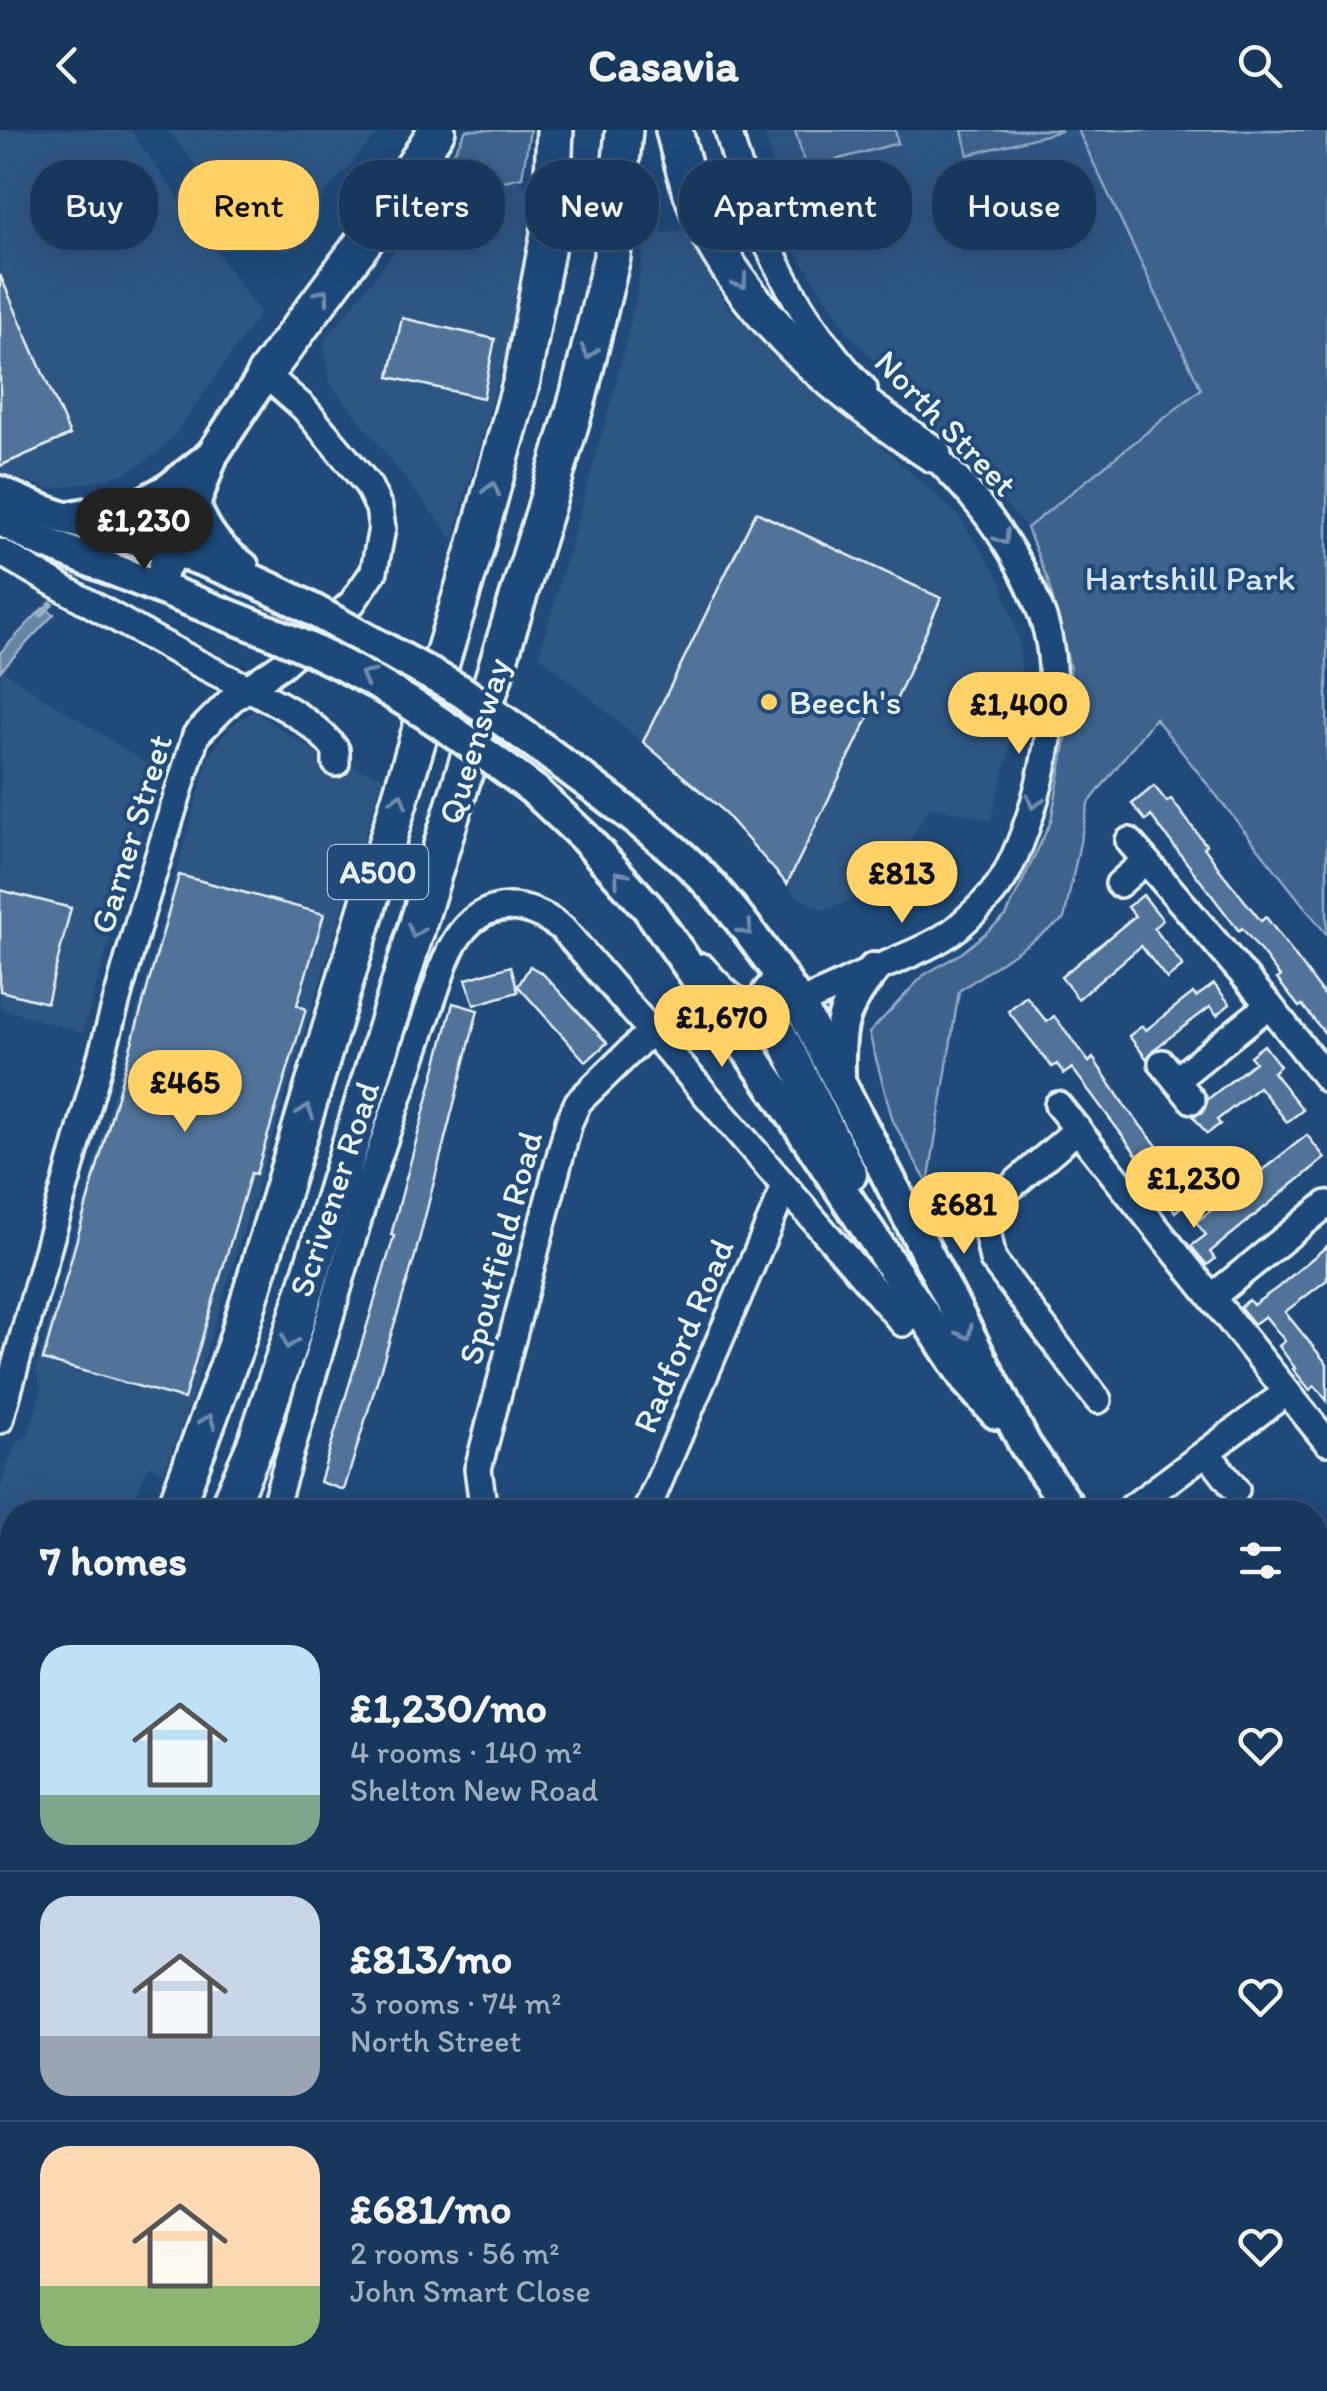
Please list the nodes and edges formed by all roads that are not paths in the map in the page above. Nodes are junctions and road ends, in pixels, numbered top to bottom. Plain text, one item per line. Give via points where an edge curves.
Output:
1 (437, 130) edge
2 (554, 130) edge
3 (624, 130) edge
4 (674, 130) edge
5 (728, 130) edge
6 (265, 374) junction
7 (933, 454) junction
8 (212, 456) junction
9 (0, 492) edge
10 (194, 505) junction
11 (63, 518) junction
12 (0, 519) edge
13 (171, 550) junction
14 (0, 552) edge
15 (157, 585) junction
16 (278, 590) junction
17 (250, 688) junction
18 (336, 763) dead end
19 (1119, 884) dead end
20 (648, 908) junction
21 (874, 969) junction
22 (782, 977) junction
23 (799, 1003) junction
24 (1269, 1006) junction
25 (767, 1007) junction
26 (652, 1031) junction
27 (1327, 1079) edge
28 (1177, 1081) dead end
29 (839, 1084) junction
30 (1058, 1104) dead end
31 (1078, 1129) junction
32 (785, 1186) junction
33 (1327, 1204) edge
34 (896, 1272) junction
35 (1212, 1297) junction
36 (903, 1323) dead end
37 (1287, 1392) junction
38 (1098, 1400) dead end
39 (0, 1420) edge
40 (1327, 1442) edge
41 (1025, 1445) junction
42 (1208, 1454) junction
43 (1236, 1490) dead end
44 (178, 1500) edge
45 (231, 1500) edge
46 (276, 1500) edge
47 (482, 1500) edge
48 (651, 1500) edge
49 (1064, 1500) edge
50 (1143, 1500) edge

6 -> 1 highway
44 -> 2 highway, Queensway / A500 via 235,1347 522,380 548,242
3 -> 45 highway, Queensway / A500 via 612,257 579,394 293,1331
4 -> 7 highway via 719,252 759,307 824,375
5 - 7 street, North Street via 758,226 815,332
6 - 8 main road
6 - 17 street, Garner Street via 304,408 368,485 382,528 363,591
7 -> 21 street, North Street via 971,491 1004,538 1044,619 1051,668 1049,752 1027,827 994,890 953,931
8 - 10 main road
8 - 11 main road via 140,505
9 - 11 main road
10 - 13 main road
10 - 16 main road via 221,552
11 - 13 main road
12 - 15 main road
13 - 15 main road
13 - 16 main road
14 - 17 street
20 -> 15 main road, bridge via 534,790 447,724 374,679
16 -> 22 main road, bridge via 462,692 543,749 685,860
17 - 18 street via 312,727 336,750
17 - 39 street, Garner Street via 196,735
19 - 24 street via 1136,852
20 - 25 street, North Street via 726,992
20 - 34 main road
21 - 23 street, North Street
21 - 29 main road via 849,1000 838,1034
22 - 23 main road
22 - 25 main road via 768,993
23 - 25 street, North Street
23 - 29 main road
24 - 27 street
24 - 28 street
25 - 34 main road
26 - 32 street
26 - 46 street, Scrivener Road via 562,928 538,910 496,908 463,927 365,1196
26 - 47 street, Spoutfield Road via 578,1102 568,1122 478,1469
29 -> 41 main road
30 - 31 street
31 - 35 street
31 - 38 street via 973,1206 993,1260
32 - 36 street
32 - 48 street, Radford Road
33 - 35 street
34 - 41 main road via 968,1382
35 - 37 street
37 - 40 street
37 - 42 street
41 - 49 main road
42 - 43 street
42 - 50 street

